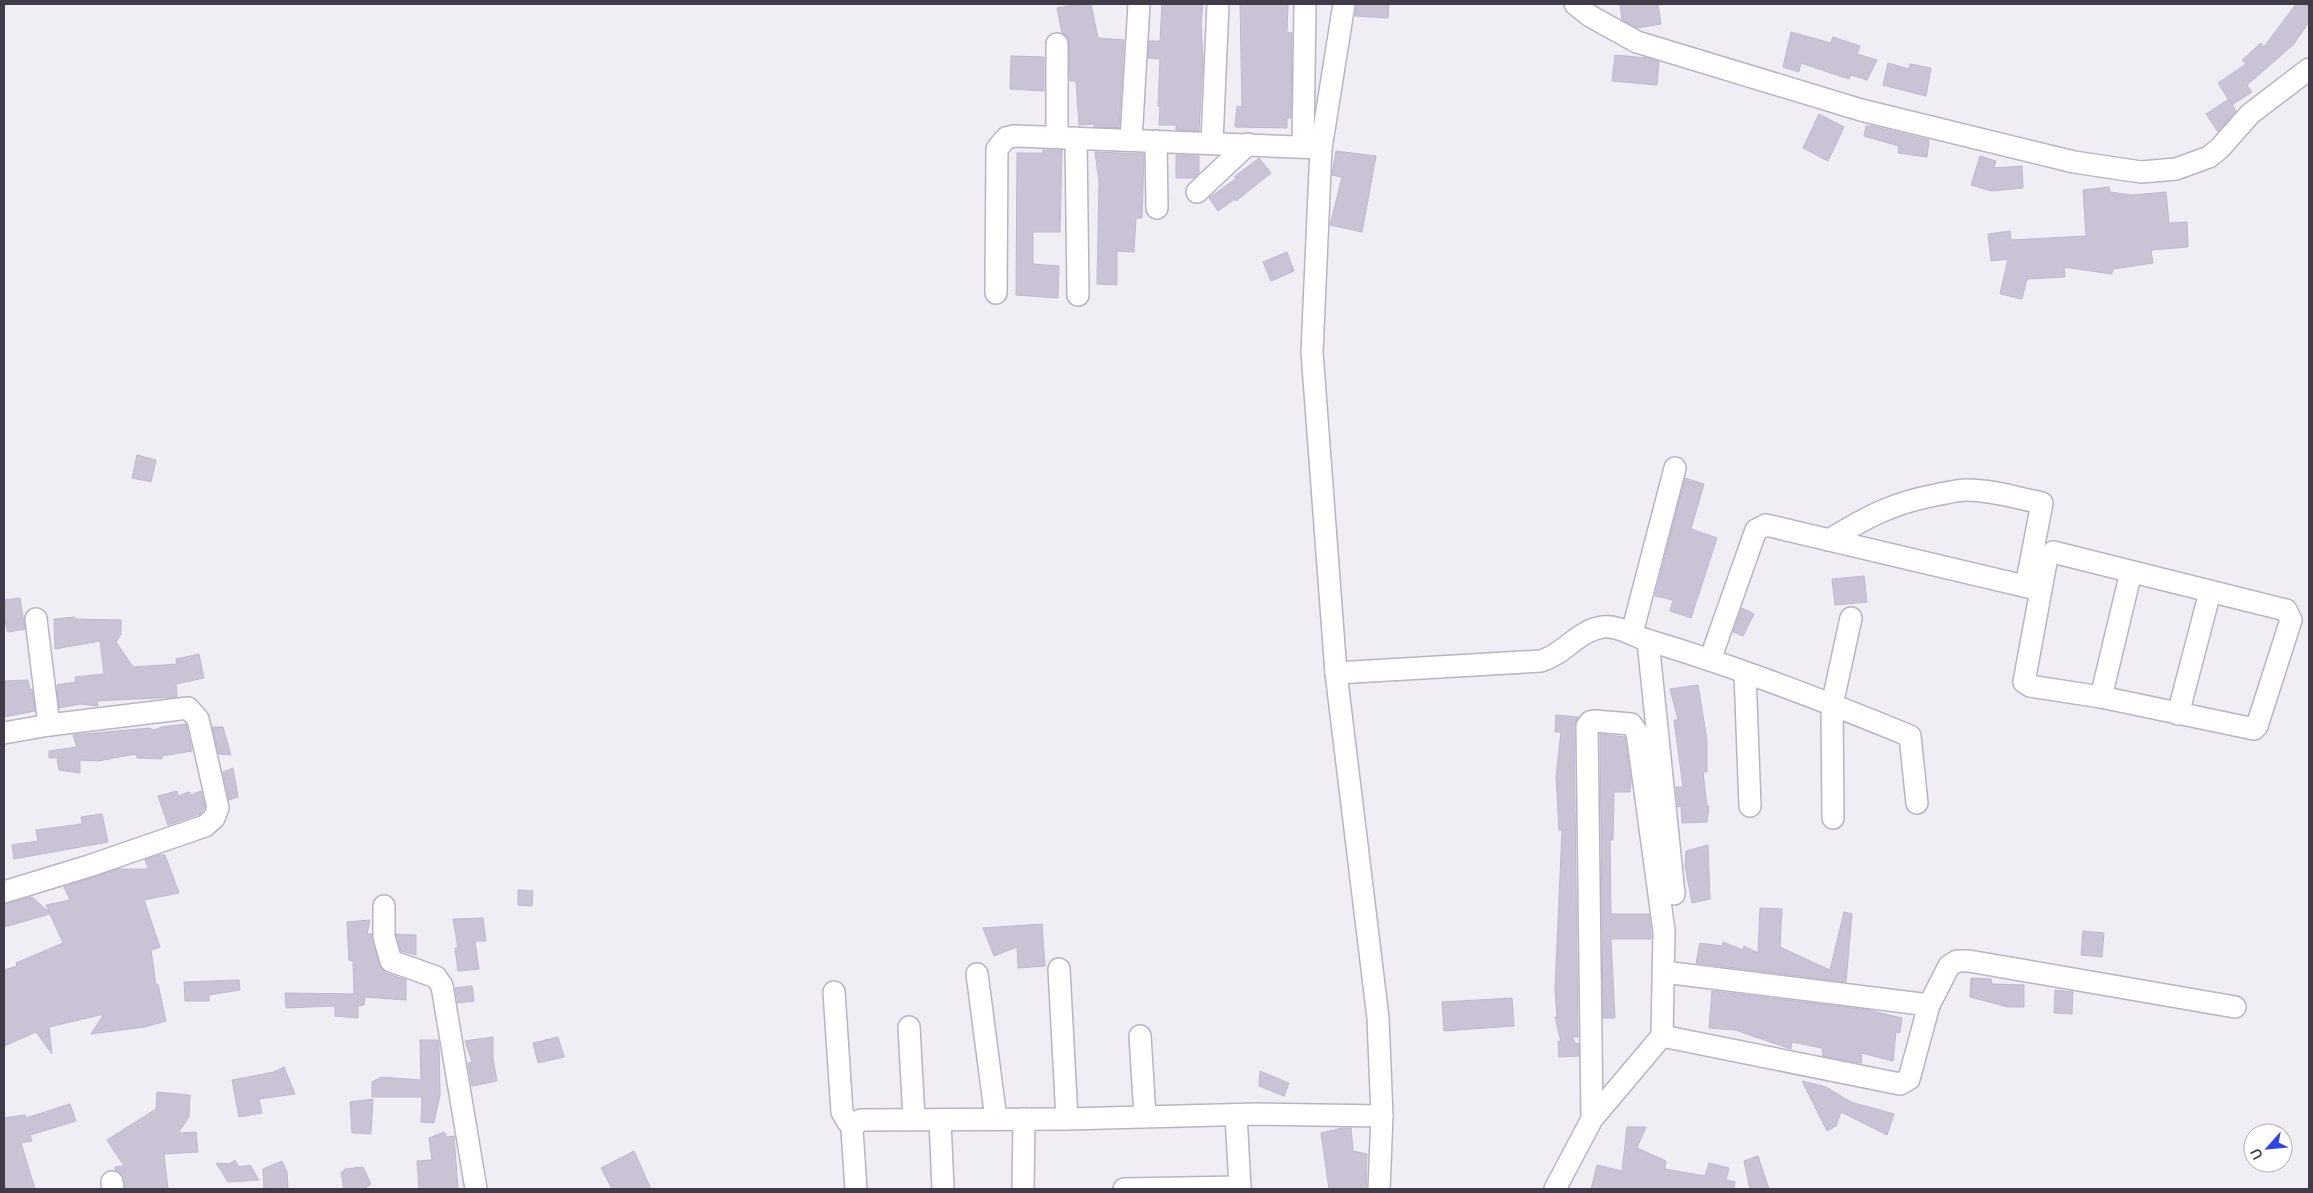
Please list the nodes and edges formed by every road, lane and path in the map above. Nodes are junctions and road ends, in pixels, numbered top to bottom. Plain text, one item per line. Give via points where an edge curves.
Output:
1 (1139, 4) edge
2 (1218, 4) edge
3 (1305, 4) edge
4 (1344, 4) edge
5 (1575, 4) edge
6 (1057, 44) dead end
7 (2309, 69) edge
8 (1066, 138) junction
9 (1131, 140) junction
10 (1156, 141) junction
11 (1212, 142) junction
12 (1248, 144) junction
13 (1312, 148) junction
14 (1198, 192) dead end
15 (1157, 208) dead end
16 (996, 294) dead end
17 (1078, 295) dead end
18 (1675, 468) dead end
19 (1829, 540) junction
20 (2131, 572) junction
21 (2033, 588) junction
22 (2210, 592) junction
23 (1851, 618) dead end
24 (36, 619) dead end
25 (1640, 637) junction
26 (1710, 660) junction
27 (1336, 673) junction
28 (1745, 673) junction
29 (2102, 697) junction
30 (1832, 704) junction
31 (2178, 714) junction
32 (49, 725) junction
33 (4, 733) edge
34 (1917, 803) dead end
35 (1750, 806) dead end
36 (1834, 818) dead end
37 (4, 892) edge
38 (384, 906) dead end
39 (1059, 969) dead end
40 (1672, 973) junction
41 (977, 974) dead end
42 (834, 992) dead end
43 (1929, 1005) junction
44 (2235, 1007) dead end
45 (909, 1027) dead end
46 (1140, 1036) dead end
47 (1662, 1036) junction
48 (1236, 1115) junction
49 (1145, 1116) junction
50 (1382, 1116) junction
51 (914, 1119) junction
52 (996, 1119) junction
53 (1024, 1119) junction
54 (1067, 1119) junction
55 (1592, 1119) junction
56 (940, 1120) junction
57 (853, 1126) junction
58 (476, 1189) edge
59 (856, 1189) edge
60 (943, 1189) edge
61 (1023, 1189) edge
62 (1124, 1189) edge
63 (1379, 1189) edge
64 (1555, 1189) edge

1 - 9 street
2 - 11 street
3 - 13 street
4 - 13 street
5 - 7 street via 1637,42 1861,110 2074,162 2141,172 2176,169 2209,157 2250,114
6 - 8 street
8 - 9 street
8 - 16 street via 1014,136 1006,138 997,149
8 - 17 street
9 - 10 street
10 - 11 street
10 - 15 street
11 - 12 street
12 - 13 street
12 - 14 street
13 - 27 street via 1312,352
18 - 25 street
19 - 21 street
19 - 21 street via 1882,509 1912,499 1965,490 2042,503
19 - 26 street via 1766,525 1756,530
20 - 21 street via 2053,552 2047,557
20 - 22 street
20 - 29 street
21 - 29 street via 2024,682 2030,686
22 - 31 street
22 - 31 street via 2286,610 2290,620 2254,729
23 - 30 street
24 - 32 street
25 - 26 street
25 - 27 street via 1607,627 1597,628 1576,638 1552,658 1541,661
25 - 40 street via 1674,892
26 - 28 street
27 - 50 street via 1378,1018
28 - 30 street
28 - 35 street
29 - 31 street
30 - 34 street via 1910,736
30 - 36 street
32 - 33 street
32 - 37 street via 188,708 198,719 218,808 214,818 205,826
38 - 58 street via 384,938 391,961 436,977 442,986
39 - 54 street
40 - 43 street
40 - 47 street
40 - 55 street via 1637,732 1631,724 1590,722 1587,726
41 - 52 street
42 - 57 street via 842,1112
43 - 44 street via 1948,966 1969,960
43 - 47 street via 1909,1079 1900,1084
45 - 51 street
46 - 49 street
47 - 55 street
48 - 49 street
48 - 50 street
48 - 62 street via 1240,1186
49 - 54 street
50 - 63 street
51 - 56 street
51 - 57 street via 861,1120
52 - 53 street
52 - 56 street
53 - 54 street
53 - 61 street
55 - 64 street
56 - 60 street
57 - 59 street

